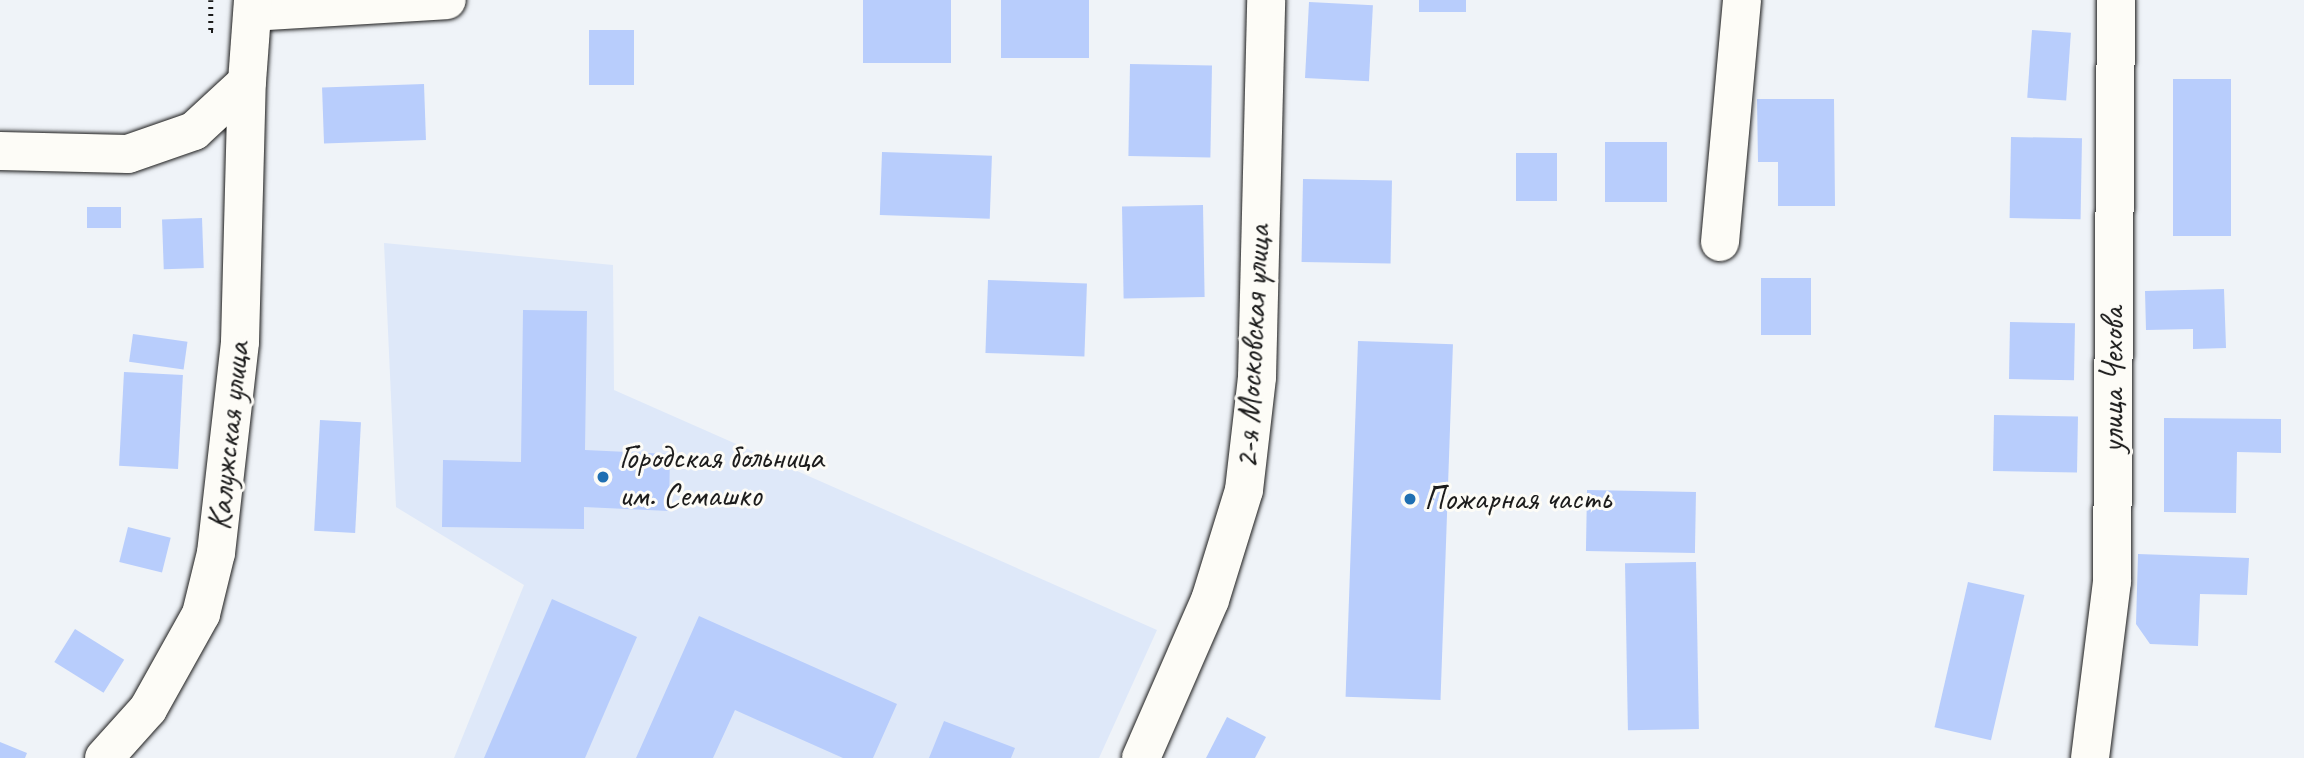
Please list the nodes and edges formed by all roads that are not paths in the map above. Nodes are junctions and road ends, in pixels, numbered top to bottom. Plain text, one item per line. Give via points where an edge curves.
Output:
1 (447, 0) edge
2 (1266, 0) edge
3 (1742, 0) edge
4 (2116, 0) edge
5 (253, 6) edge
6 (247, 82) junction
7 (0, 151) edge
8 (1720, 242) dead end
9 (104, 758) edge
10 (1141, 758) edge
11 (2090, 758) edge

1 - 5 street
2 - 10 street, 2-я Московская улица via 1257,377 1244,490 1210,600
3 - 8 street
4 - 11 street, улица Чехова via 2112,582
5 - 6 street, Калужская улица
6 - 7 street via 194,131 128,154
6 - 9 street, Калужская улица via 240,342 216,553 201,614 148,709

